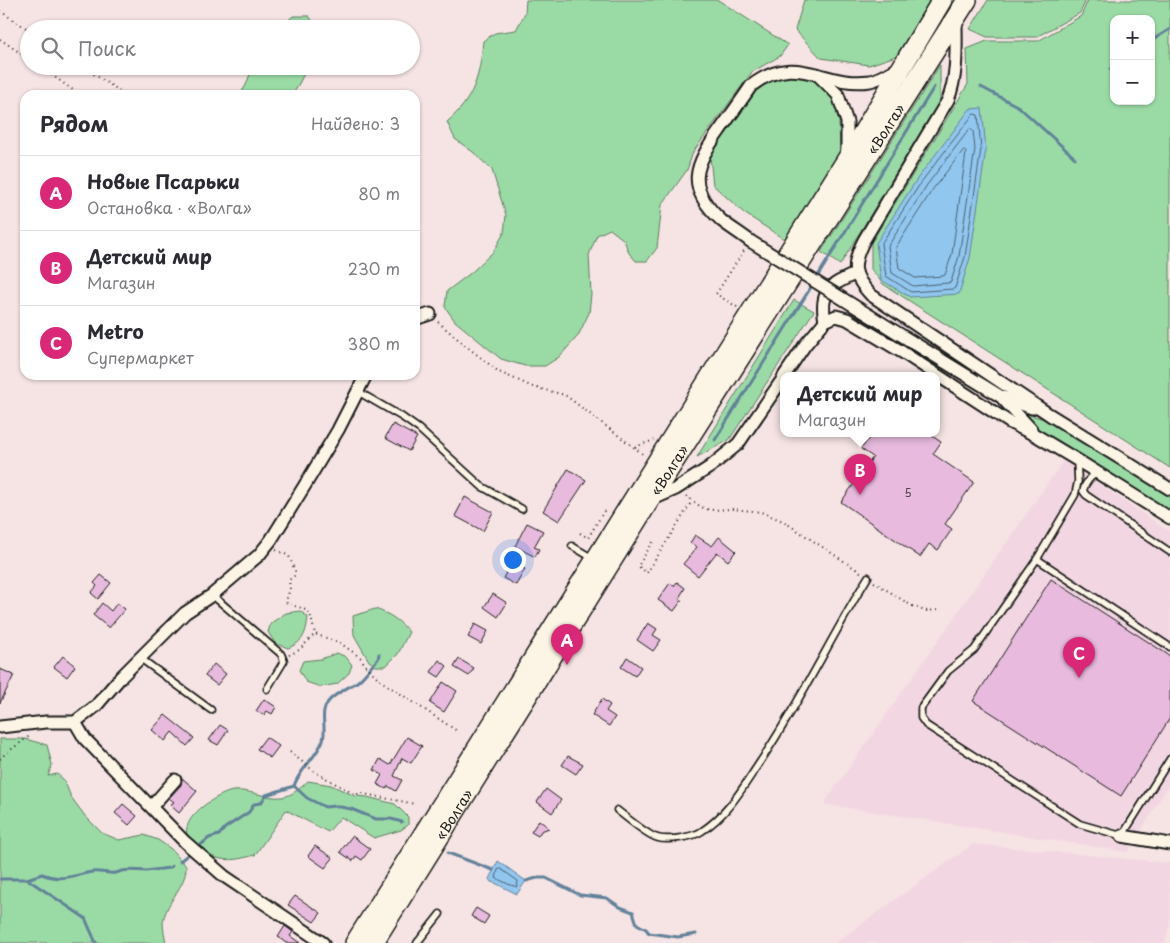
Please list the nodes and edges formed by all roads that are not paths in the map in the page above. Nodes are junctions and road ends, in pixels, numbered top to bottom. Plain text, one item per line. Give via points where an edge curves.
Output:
1 (942, 0) edge
2 (967, 0) edge
3 (956, 19) junction
4 (902, 65) junction
5 (816, 73) junction
6 (847, 159) junction
7 (855, 274) junction
8 (430, 314) road end
9 (420, 317) edge
10 (825, 321) junction
11 (787, 372) edge
12 (933, 372) edge
13 (940, 377) edge
14 (364, 380) edge
15 (780, 382) edge
16 (358, 391) junction
17 (1000, 396) junction
18 (1050, 415) junction
19 (1037, 436) junction
20 (1077, 460) junction
21 (1098, 473) junction
22 (1170, 489) edge
23 (649, 501) junction
24 (522, 509) dead end
25 (1170, 518) edge
26 (572, 546) dead end
27 (1170, 552) edge
28 (1036, 558) junction
29 (595, 560) junction
30 (868, 577) road end
31 (212, 595) junction
32 (1170, 647) edge
33 (140, 658) junction
34 (267, 689) dead end
35 (211, 710) dead end
36 (75, 722) junction
37 (0, 727) edge
38 (1170, 759) edge
39 (175, 780) dead end
40 (152, 806) junction
41 (617, 810) dead end
42 (1122, 836) junction
43 (1170, 844) edge
44 (440, 914) dead end
45 (323, 943) edge
46 (355, 943) edge
47 (372, 943) edge
48 (417, 943) edge

1 - 4 highway, «Волга»
2 - 3 highway, «Волга»
3 - 7 street via 954,85 864,240 856,259
3 - 23 highway, «Волга»
4 - 5 street via 872,81 848,82
4 - 6 highway, «Волга»
5 - 6 street via 838,95 847,122
5 - 17 street, bridge via 785,70 751,86 704,154 696,176 700,192 710,208 749,243
6 - 29 highway, «Волга»
7 - 10 street via 828,289 823,308
7 - 18 street via 871,295
8 - 9 street
10 - 11 street
10 - 12 street via 836,316 847,319
13 - 19 street
14 - 16 street
15 - 23 street via 738,444 676,489
16 - 24 lane via 419,429 481,486
16 - 31 street via 267,546
17 - 18 street
17 - 19 street
18 - 22 street
19 - 20 street
20 - 21 street
20 - 28 lane via 1075,496
21 - 25 street
21 - 27 lane via 1091,476 1084,487 1086,495
23 - 47 highway, «Волга»
26 - 29 lane
28 - 32 lane
28 - 42 lane via 974,650 948,671 921,708 921,718 926,725 1080,824
29 - 46 highway, «Волга»
30 - 41 lane via 785,725 719,818 700,833 658,838
31 - 33 street via 185,614
31 - 34 lane via 281,654 284,661
33 - 35 lane
33 - 36 street via 96,706
36 - 37 street
36 - 40 street via 85,738
38 - 42 lane
39 - 40 street
40 - 45 street via 185,842 224,876
42 - 43 street
44 - 48 lane

